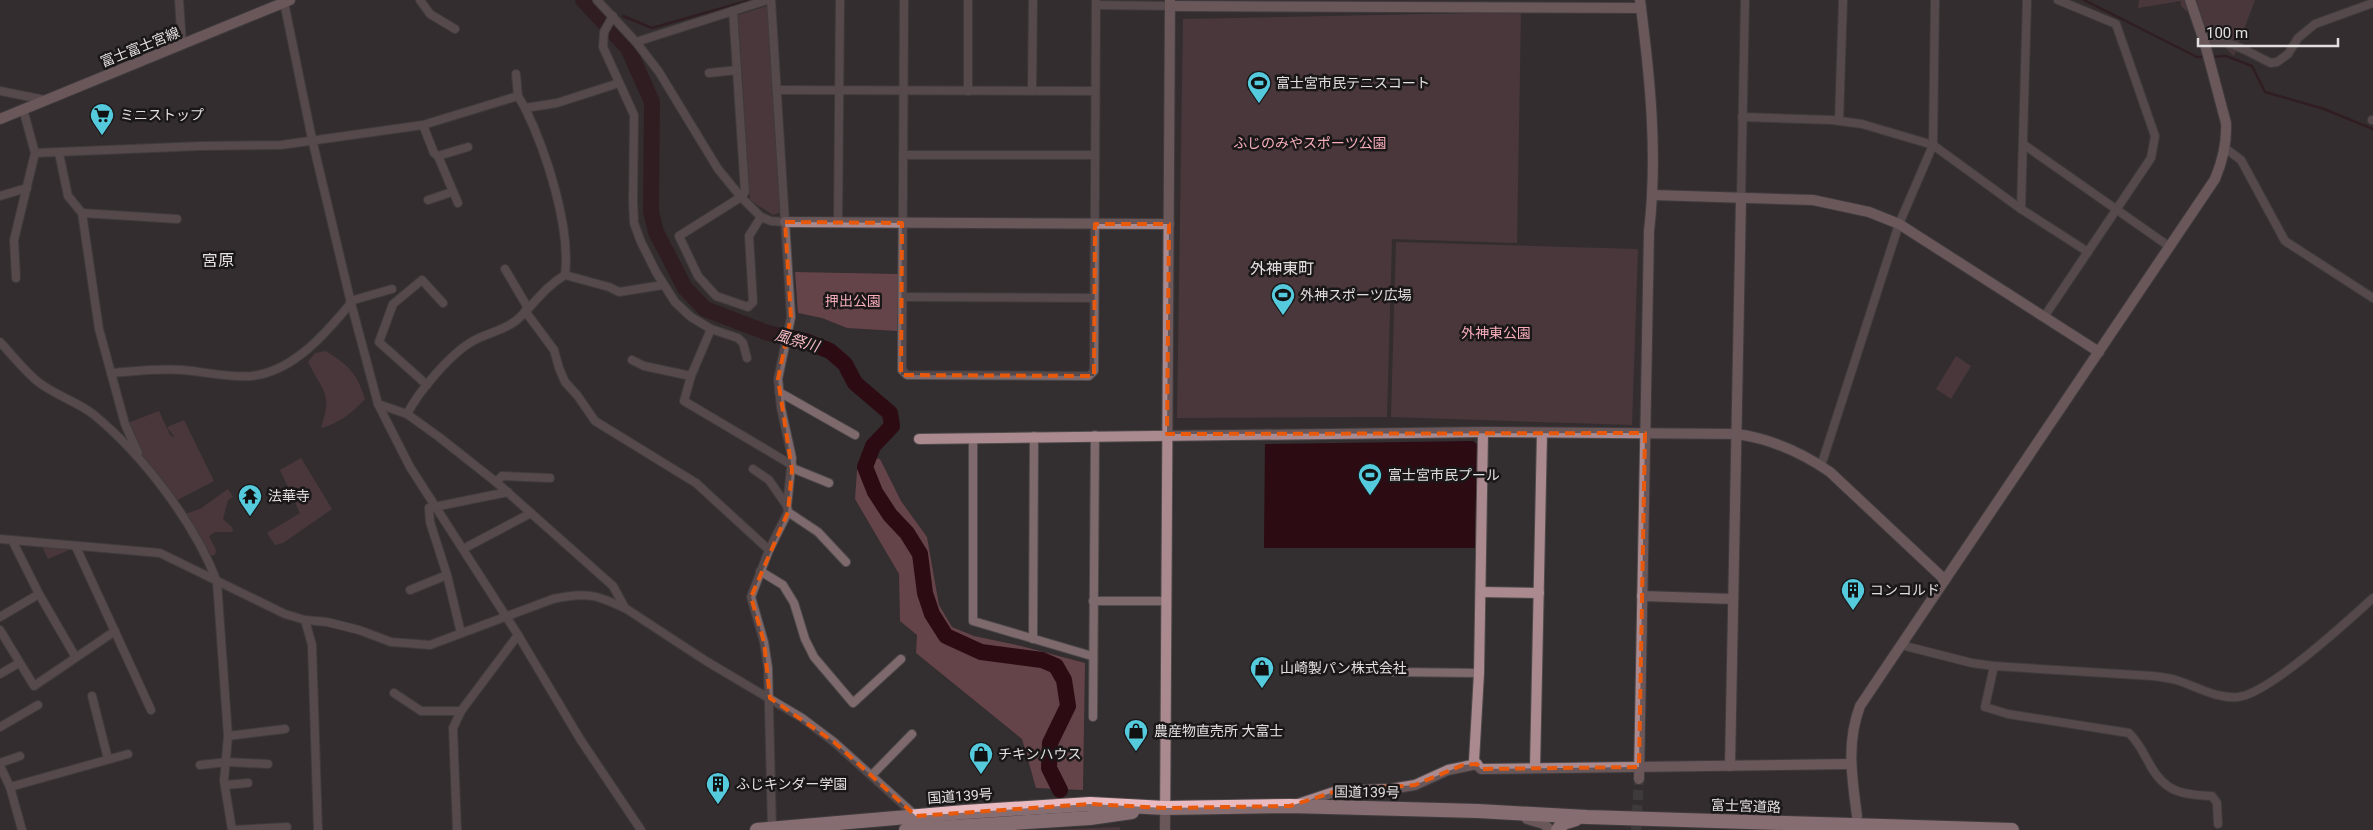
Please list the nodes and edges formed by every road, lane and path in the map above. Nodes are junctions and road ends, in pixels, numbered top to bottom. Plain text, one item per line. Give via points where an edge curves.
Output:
1 (179, 0) edge
2 (420, 0) edge
3 (597, 0) edge
4 (769, 0) edge
5 (840, 0) edge
6 (904, 0) edge
7 (968, 0) edge
8 (1032, 0) edge
9 (1745, 0) edge
10 (1843, 0) edge
11 (1935, 0) edge
12 (2028, 0) edge
13 (2058, 0) edge
14 (2190, 0) edge
15 (287, 1) edge
16 (1096, 2) edge
17 (273, 3) edge
18 (1170, 3) edge
19 (1244, 3) edge
20 (2373, 3) edge
21 (1437, 4) edge
22 (1501, 4) edge
23 (1641, 4) edge
24 (733, 11) junction
25 (612, 17) junction
26 (455, 29) dead end
27 (636, 42) junction
28 (182, 44) junction
29 (2205, 44) junction
30 (737, 70) junction
31 (709, 73) dead end
32 (516, 74) dead end
33 (619, 83) junction
34 (778, 90) junction
35 (839, 90) junction
36 (904, 90) junction
37 (0, 91) edge
38 (968, 91) junction
39 (1095, 91) junction
40 (1032, 92) junction
41 (518, 96) junction
42 (45, 100) junction
43 (525, 108) junction
44 (23, 109) junction
45 (1742, 117) junction
46 (0, 118) edge
47 (1839, 121) junction
48 (423, 125) junction
49 (312, 139) junction
50 (2023, 144) junction
51 (1933, 145) junction
52 (468, 147) dead end
53 (2224, 148) junction
54 (59, 153) junction
55 (36, 154) junction
56 (904, 155) junction
57 (1095, 155) junction
58 (438, 156) junction
59 (27, 188) junction
60 (452, 192) junction
61 (1653, 195) junction
62 (0, 196) edge
63 (741, 197) junction
64 (1741, 198) junction
65 (428, 200) dead end
66 (458, 203) dead end
67 (2020, 208) junction
68 (2116, 210) junction
69 (82, 213) junction
70 (761, 217) junction
71 (177, 219) dead end
72 (786, 222) junction
73 (838, 222) junction
74 (902, 223) junction
75 (1095, 224) junction
76 (1169, 224) junction
77 (1899, 224) junction
78 (2170, 247) junction
79 (2088, 252) junction
80 (505, 269) dead end
81 (565, 275) junction
82 (16, 278) dead end
83 (663, 285) junction
84 (392, 289) dead end
85 (902, 297) junction
86 (1094, 298) junction
87 (2373, 298) edge
88 (350, 302) junction
89 (442, 304) dead end
90 (527, 310) junction
91 (2044, 317) junction
92 (711, 329) junction
93 (0, 342) edge
94 (2099, 352) junction
95 (747, 358) dead end
96 (632, 360) dead end
97 (111, 372) junction
98 (691, 376) junction
99 (426, 385) junction
100 (779, 392) junction
101 (378, 404) junction
102 (407, 414) junction
103 (1484, 432) junction
104 (1542, 432) junction
105 (1645, 433) junction
106 (1167, 434) junction
107 (1737, 434) junction
108 (854, 435) dead end
109 (1095, 435) junction
110 (1034, 436) junction
111 (974, 438) junction
112 (919, 439) dead end
113 (139, 457) junction
114 (792, 466) junction
115 (1821, 466) junction
116 (752, 469) dead end
117 (550, 478) dead end
118 (496, 482) junction
119 (829, 483) dead end
120 (508, 492) junction
121 (436, 507) junction
122 (788, 509) junction
123 (531, 513) junction
124 (0, 539) edge
125 (12, 540) junction
126 (76, 547) junction
127 (463, 550) junction
128 (769, 550) junction
129 (846, 562) dead end
130 (760, 571) junction
131 (447, 575) junction
132 (1945, 580) junction
133 (217, 582) junction
134 (410, 590) dead end
135 (1481, 592) junction
136 (1539, 593) junction
137 (39, 594) junction
138 (1642, 596) junction
139 (2373, 598) edge
140 (1733, 599) junction
141 (1093, 600) junction
142 (1166, 601) junction
143 (626, 608) junction
144 (506, 616) junction
145 (0, 617) edge
146 (305, 620) junction
147 (0, 630) edge
148 (115, 631) junction
149 (461, 633) junction
150 (518, 635) junction
151 (1033, 638) junction
152 (1901, 645) junction
153 (75, 656) junction
154 (1092, 656) junction
155 (901, 659) dead end
156 (19, 663) junction
157 (1994, 666) junction
158 (1393, 672) dead end
159 (1479, 673) junction
160 (0, 674) edge
161 (394, 693) dead end
162 (92, 696) dead end
163 (770, 698) junction
164 (38, 705) dead end
165 (152, 710) dead end
166 (461, 711) junction
167 (1093, 717) dead end
168 (0, 727) edge
169 (285, 729) dead end
170 (912, 734) dead end
171 (228, 736) junction
172 (128, 754) dead end
173 (20, 756) dead end
174 (108, 759) junction
175 (227, 762) junction
176 (0, 764) edge
177 (268, 764) dead end
178 (1477, 764) junction
179 (1850, 764) junction
180 (200, 765) dead end
181 (1730, 766) junction
182 (1640, 767) junction
183 (1536, 768) junction
184 (872, 775) junction
185 (3, 778) edge
186 (1639, 779) tunnel mouth
187 (248, 783) dead end
188 (225, 785) junction
189 (10, 787) junction
190 (1290, 806) junction
191 (1165, 808) junction
192 (1478, 811) junction
193 (916, 816) junction
194 (1857, 816) dead end
195 (1587, 817) junction
196 (2218, 824) dead end
197 (287, 827) dead end
198 (772, 828) junction
199 (20, 829) edge
200 (934, 829) edge
201 (232, 830) edge
202 (318, 830) edge
203 (457, 830) edge
204 (641, 830) edge
205 (757, 830) edge
206 (906, 830) edge
207 (1165, 830) edge
208 (1550, 830) edge
209 (1558, 830) edge
210 (2012, 830) edge

1 - 28 street
2 - 26 street via 430,14
3 - 25 street
4 - 24 street
4 - 34 street
5 - 35 street
6 - 36 street
7 - 38 street
8 - 40 street
9 - 45 street
10 - 47 street
11 - 51 street
12 - 50 street
13 - 68 street via 2116,24 2155,136 2151,158
14 - 29 street
15 - 17 street, 富士富士宮線
15 - 49 street
16 - 18 street
16 - 39 street
17 - 28 street, 富士富士宮線
18 - 19 street
18 - 76 street
19 - 21 street
20 - 29 street via 2315,24 2277,62 2271,63 2234,45 2221,42
21 - 22 street
22 - 23 street
23 - 61 street via 1652,120
24 - 27 street
24 - 30 street
25 - 27 street
25 - 33 street via 604,32 603,47
27 - 63 street via 659,72 718,169
28 - 42 street, 富士富士宮線
29 - 53 street via 2226,123
30 - 31 street
30 - 63 street via 745,192
32 - 41 street
33 - 43 street via 558,103
33 - 83 street via 635,123 634,223
34 - 35 street
34 - 72 street
35 - 36 street
35 - 73 street
36 - 38 street
36 - 56 street
37 - 42 street
38 - 40 street
39 - 40 street
39 - 57 street
41 - 43 street
41 - 48 street
42 - 44 street, 富士富士宮線
43 - 81 street via 535,129 567,240
44 - 46 street, 富士富士宮線
44 - 55 street
45 - 47 street
45 - 64 street
47 - 51 street via 1862,124
48 - 49 street
48 - 58 street
49 - 54 street via 281,145
49 - 88 street
50 - 67 street
50 - 68 street
51 - 67 street
51 - 77 street
52 - 58 street
53 - 78 street via 2215,179
53 - 87 street via 2241,160 2285,241
54 - 55 street
54 - 69 street via 68,196
55 - 59 street
56 - 57 street
56 - 74 street
57 - 75 street
58 - 60 street
59 - 62 street
59 - 82 street via 14,240
60 - 65 street
60 - 66 street
61 - 64 street
61 - 105 street via 1649,231
63 - 70 street
63 - 70 street via 679,236 698,276 716,296 748,307 753,302 749,236
64 - 77 street via 1814,200 1869,212
64 - 107 street
67 - 79 street
68 - 78 street
68 - 79 street
69 - 71 street
69 - 97 street via 100,329
70 - 72 street
72 - 73 street
72 - 100 street via 791,317 778,379
73 - 74 street
74 - 75 street
74 - 85 street
75 - 76 street
75 - 86 street
76 - 106 street
77 - 91 street
77 - 115 street
78 - 94 street
79 - 91 street
80 - 90 street
81 - 83 street via 619,292
81 - 90 street via 555,280
83 - 92 street via 691,317
84 - 88 street
85 - 86 street
85 - 86 street via 902,370 907,375 1089,376 1094,371
88 - 97 street via 322,338 302,354 266,372 252,376 181,370
88 - 101 street
89 - 99 street via 422,280 393,304 379,342
90 - 99 street via 516,320 465,346
90 - 128 street via 554,350 565,382 594,421 696,483
91 - 94 street
92 - 95 street via 738,338
92 - 98 street
93 - 113 street via 37,381 92,413
94 - 132 street
96 - 98 street via 644,366
97 - 113 street via 125,424
98 - 114 street via 684,401
99 - 102 street
100 - 108 street
100 - 114 street
101 - 102 street
101 - 121 street via 410,467
102 - 118 street
103 - 104 street
103 - 106 street
103 - 135 street
104 - 105 street
104 - 136 street
105 - 107 street
105 - 138 street
106 - 109 street
106 - 142 street
107 - 115 street via 1770,441
107 - 140 street
109 - 110 street
109 - 141 street
110 - 111 street
110 - 151 street
111 - 112 street
111 - 151 street via 973,621
113 - 133 street via 208,558
114 - 119 street
114 - 122 street
115 - 132 street
116 - 122 street via 769,480
117 - 118 street via 502,476
118 - 120 street
120 - 121 street
120 - 123 street
121 - 127 street
121 - 131 street via 429,508 430,522
122 - 128 street
122 - 129 street via 818,532
123 - 127 street
123 - 143 street via 613,586
124 - 125 street
125 - 126 street
125 - 137 street
126 - 133 street via 160,554
126 - 148 street
127 - 144 street
128 - 130 street
130 - 155 street via 782,585 794,603 814,656 853,703
130 - 163 street via 751,597 764,642
131 - 134 street
131 - 149 street
132 - 152 street
133 - 146 street
133 - 171 street
135 - 136 street
135 - 159 street
136 - 183 street
137 - 145 street
137 - 153 street
138 - 140 street
138 - 182 street
139 - 157 street via 2263,688 2239,697 2216,695 2175,680 2153,676
140 - 181 street
141 - 142 street
141 - 154 street
142 - 191 street
143 - 144 street via 602,597 573,594
143 - 163 street
144 - 149 street
144 - 150 street
146 - 149 street via 327,622 391,642 412,644 430,645
146 - 202 street via 312,645
147 - 156 street
148 - 153 street
148 - 165 street
150 - 166 street
150 - 204 street via 580,739
151 - 154 street
152 - 157 street
152 - 179 street via 1860,706 1851,738
153 - 156 street via 34,686
154 - 167 street
156 - 160 street
157 - 196 street via 1985,707 2008,714 2129,734 2137,741 2161,781 2184,795 2212,796 2217,803
158 - 159 street
159 - 178 street via 1474,760
161 - 166 street via 421,711
162 - 174 street
163 - 184 street via 802,718
163 - 198 street
164 - 168 street
166 - 203 street via 453,728
169 - 171 street
170 - 184 street
171 - 175 street
172 - 174 street
173 - 176 street
174 - 189 street
175 - 177 street
175 - 180 street
175 - 188 street
176 - 185 street
178 - 183 street via 1481,769
178 - 190 street via 1448,770 1415,785 1337,791
179 - 181 street
179 - 194 street
181 - 182 street
182 - 183 street
182 - 186 street
184 - 193 street
185 - 189 street
187 - 188 street
188 - 201 street
189 - 199 street
190 - 191 highway, 国道139号
190 - 192 highway, 国道139号
191 - 193 highway, 国道139号 via 1090,804
191 - 200 highway, 国道139号 via 1090,818
191 - 207 street
192 - 195 highway, 富士宮道路
192 - 208 street via 1535,820
193 - 198 highway, 国道139号
195 - 209 highway via 1563,823
195 - 210 highway, 富士宮道路
197 - 201 street
198 - 205 highway, 国道139号
200 - 206 highway, 国道139号

